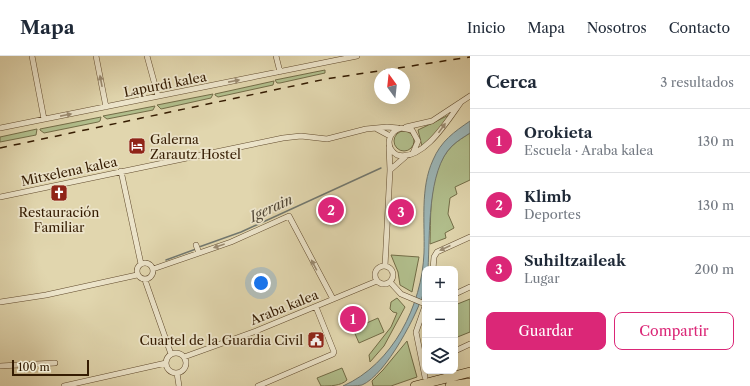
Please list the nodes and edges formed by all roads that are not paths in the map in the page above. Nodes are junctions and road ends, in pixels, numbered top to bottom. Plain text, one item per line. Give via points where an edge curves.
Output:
1 (32, 56) edge
2 (96, 56) edge
3 (147, 56) edge
4 (276, 56) edge
5 (357, 56) edge
6 (331, 59) edge
7 (280, 72) junction
8 (158, 96) junction
9 (470, 96) edge
10 (462, 102) junction
11 (106, 107) junction
12 (44, 119) junction
13 (0, 128) edge
14 (377, 128) junction
15 (401, 128) junction
16 (390, 136) junction
17 (389, 146) junction
18 (413, 153) junction
19 (406, 156) junction
20 (390, 170) junction
21 (121, 171) junction
22 (0, 197) edge
23 (470, 237) edge
24 (196, 245) dead end
25 (199, 253) junction
26 (141, 264) junction
27 (385, 266) junction
28 (433, 266) edge
29 (153, 269) junction
30 (137, 275) junction
31 (145, 280) junction
32 (377, 281) junction
33 (390, 282) junction
34 (470, 287) edge
35 (458, 293) edge
36 (333, 299) junction
37 (0, 302) edge
38 (422, 304) edge
39 (316, 307) junction
40 (422, 314) edge
41 (470, 344) edge
42 (458, 350) edge
43 (172, 354) junction
44 (184, 357) junction
45 (422, 357) edge
46 (166, 363) junction
47 (55, 364) dead end
48 (0, 366) edge
49 (470, 372) edge
50 (176, 373) junction
51 (425, 374) edge
52 (425, 377) dead end
53 (467, 384) edge
54 (70, 385) edge
55 (64, 386) edge
56 (179, 386) edge
57 (258, 386) edge
58 (415, 386) edge
59 (450, 386) edge

1 - 12 street
11 -> 2 street
3 - 8 street
4 - 7 street
5 - 6 street, Lapurdi kalea
6 - 7 street, Lapurdi kalea
8 -> 7 street, Lapurdi kalea
8 - 11 street, Lapurdi kalea
9 - 10 street
10 - 15 street, Mitxelena kalea via 432,121
18 -> 10 street via 434,139
12 -> 11 street, Lapurdi kalea
12 - 13 street, Lapurdi kalea
14 - 15 street, Mitxelena kalea
14 - 16 street
14 - 21 street, Mitxelena kalea via 327,139 301,136 283,138
15 - 16 street
15 - 18 street via 412,130 417,137 418,146
16 - 17 street
17 - 19 street via 394,153
17 - 20 street
18 - 19 street
19 - 20 street
20 - 27 street
21 - 22 street, Mitxelena kalea
21 - 26 street
23 -> 28 street via 437,252
24 - 25 street
25 - 29 street
36 -> 25 street via 289,216
26 - 29 street via 148,264
26 - 30 street via 137,268
27 - 32 street via 376,270
27 - 33 street via 393,272
29 - 31 street via 152,277
30 - 31 street
30 - 37 street via 46,295
31 - 43 street
32 - 33 street via 383,284
32 - 36 street, Araba kalea
33 - 38 street via 401,294
34 - 35 street
36 - 39 street, Araba kalea
39 - 44 street, Araba kalea
39 - 57 street via 334,354
40 - 45 street via 416,332
41 - 42 street
43 - 44 street via 177,353
43 - 46 street
44 - 50 street via 185,367
46 - 50 street via 168,369
46 - 54 street
47 - 48 street
49 - 58 highway
50 - 56 street
51 - 52 street
53 - 59 highway
54 - 55 street

